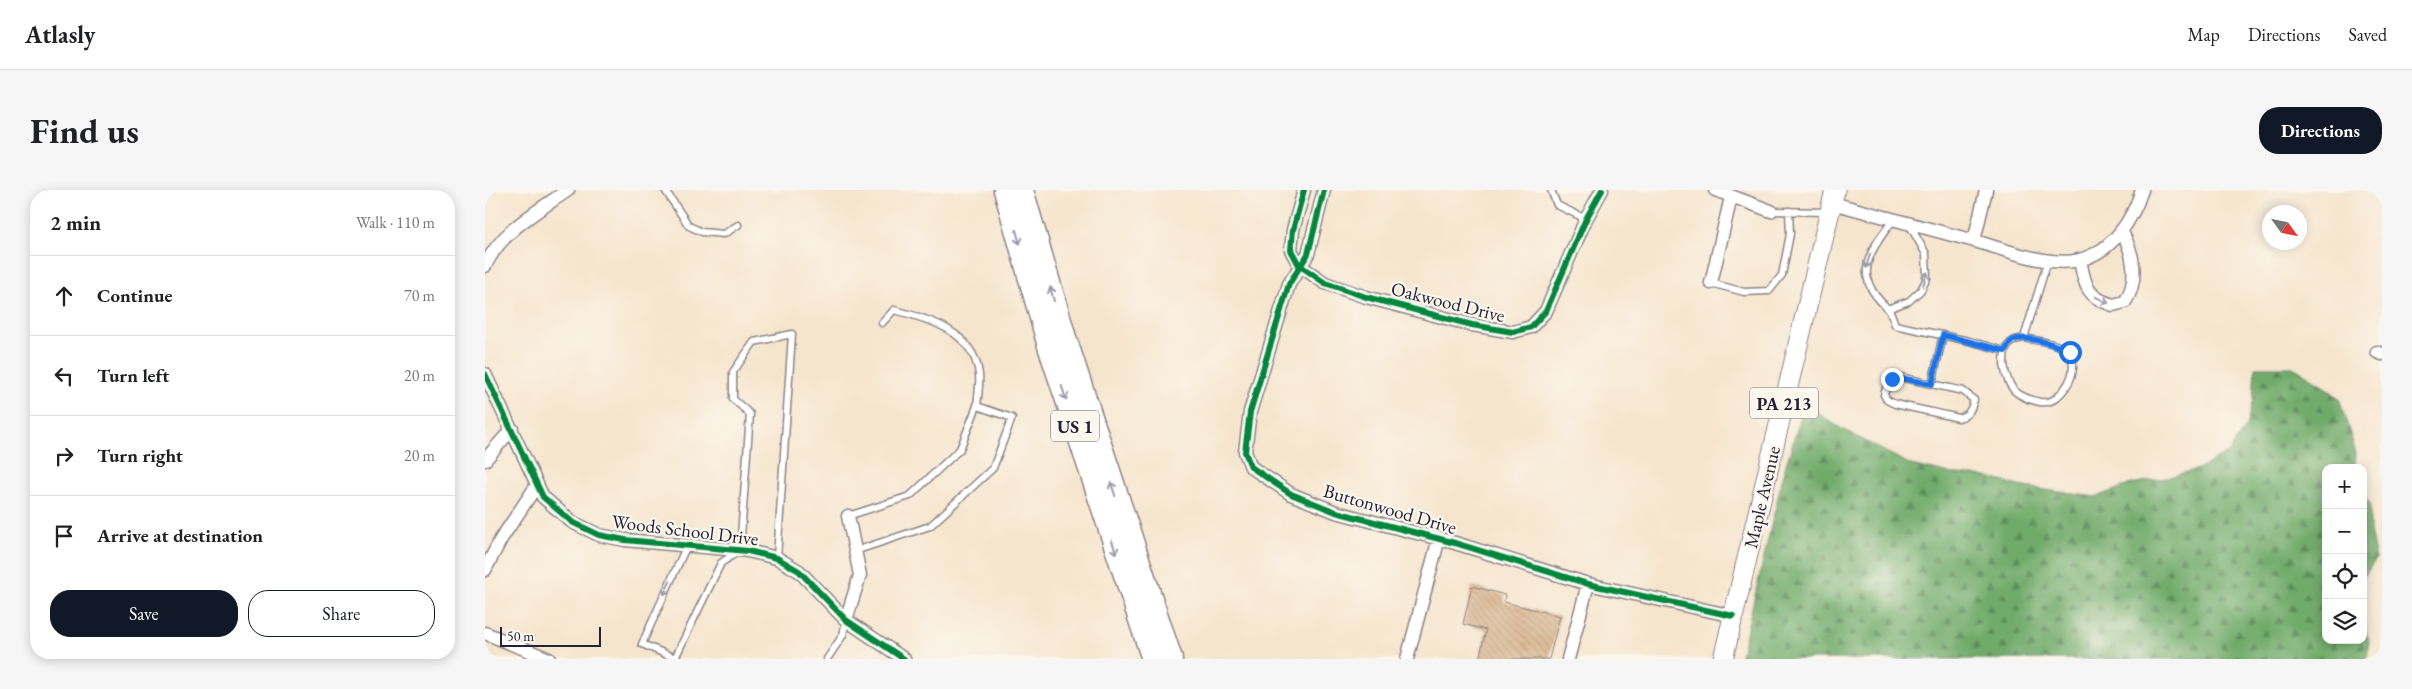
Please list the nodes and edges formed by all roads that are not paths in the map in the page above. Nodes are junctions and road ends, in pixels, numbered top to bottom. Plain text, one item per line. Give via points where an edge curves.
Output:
1 (568, 190) edge
2 (665, 190) edge
3 (1005, 190) edge
4 (1022, 190) edge
5 (1304, 190) edge
6 (1324, 190) edge
7 (1551, 190) edge
8 (1602, 190) edge
9 (1715, 190) edge
10 (1986, 190) edge
11 (2142, 190) edge
12 (1731, 197) junction
13 (1832, 201) edge
14 (1771, 210) joint
15 (1789, 211) junction
16 (1587, 219) junction
17 (1893, 220) junction
18 (1909, 224) junction
19 (738, 225) dead end
20 (2122, 232) junction
21 (1974, 241) junction
22 (2048, 260) junction
23 (2080, 260) junction
24 (1299, 265) junction
25 (485, 266) edge
26 (1711, 283) joint
27 (1890, 308) junction
28 (882, 323) dead end
29 (1943, 335) junction
30 (2024, 338) junction
31 (2005, 351) junction
32 (485, 374) edge
33 (1932, 384) junction
34 (977, 406) junction
35 (512, 429) junction
36 (485, 460) edge
37 (537, 485) junction
38 (848, 516) joint
39 (1439, 538) junction
40 (687, 544) junction
41 (740, 550) junction
42 (855, 551) junction
43 (777, 558) junction
44 (485, 570) edge
45 (1588, 584) junction
46 (1145, 585) junction
47 (1733, 616) junction
48 (846, 620) junction
49 (485, 633) edge
50 (549, 659) edge
51 (827, 659) edge
52 (904, 659) edge
53 (1153, 659) edge
54 (1171, 659) edge
55 (1183, 659) edge
56 (1407, 659) edge
57 (1568, 659) edge
58 (1723, 659) edge

1 - 25 street via 511,230 499,241
2 - 19 lane via 689,226 702,232 724,234
3 -> 53 highway, US 1 via 1049,346
46 -> 4 highway, US 1 via 1066,341
5 - 24 street via 1291,250
6 - 24 street, Buttonwood Drive via 1308,254
7 - 16 lane via 1557,204
8 - 16 street, Oakwood Drive
9 - 12 street
10 - 21 street
11 - 20 street via 2133,215
12 - 14 street
12 - 26 street
13 - 15 lane
13 - 17 street
13 - 47 main road, Maple Avenue / PA 213
14 - 15 lane
15 - 26 lane via 1790,234 1782,275 1769,291 1744,292
16 - 24 street, Oakwood Drive via 1546,311 1522,332 1497,330 1366,297 1325,282
17 - 18 street
17 -> 27 lane via 1875,244 1865,272 1869,286
18 - 21 street
27 -> 18 lane via 1909,301 1921,290 1927,278 1926,254
20 - 23 street via 2094,254
23 -> 20 street via 2085,286 2091,293 2113,305 2125,302 2132,291 2133,265 2129,244
21 - 22 street
22 - 23 street
22 - 30 lane
24 - 39 street, Buttonwood Drive via 1289,284 1250,412 1246,460 1258,474 1316,505
27 - 29 lane via 1895,325
28 - 34 lane via 894,310 925,318 949,329 969,348 979,374
29 - 31 lane
29 - 33 lane
30 - 31 lane via 2013,341
30 - 31 lane via 2060,346 2074,359 2073,374 2067,388 2055,400 2027,400 2015,391 2008,384
32 - 35 street, Woods School Drive
33 - 33 lane via 1892,379 1887,383 1884,394 1895,404 1959,418 1967,416 1974,400 1971,396
34 - 38 lane via 960,449 910,496
34 - 42 lane via 1012,418 993,468 930,526
35 - 36 street
35 - 37 street, Woods School Drive
37 - 40 street, Woods School Drive via 550,505 583,529 625,540
37 - 44 street via 501,539
38 - 42 street
39 - 45 street, Buttonwood Drive
39 - 56 street
40 - 41 street, Woods School Drive
40 -> 41 lane via 641,644 675,658 721,563
41 - 43 street, Woods School Drive
41 - 43 lane via 750,414 733,399 733,372 754,342 792,334
42 - 48 street via 860,575
43 - 48 street, Woods School Drive via 799,571
45 - 47 street, Buttonwood Drive
45 - 57 street
46 - 54 highway, US 1
46 - 55 highway
47 - 58 main road, Maple Avenue / PA 213
48 - 51 lane via 843,636
48 - 52 street, Woods School Drive
49 - 50 street

